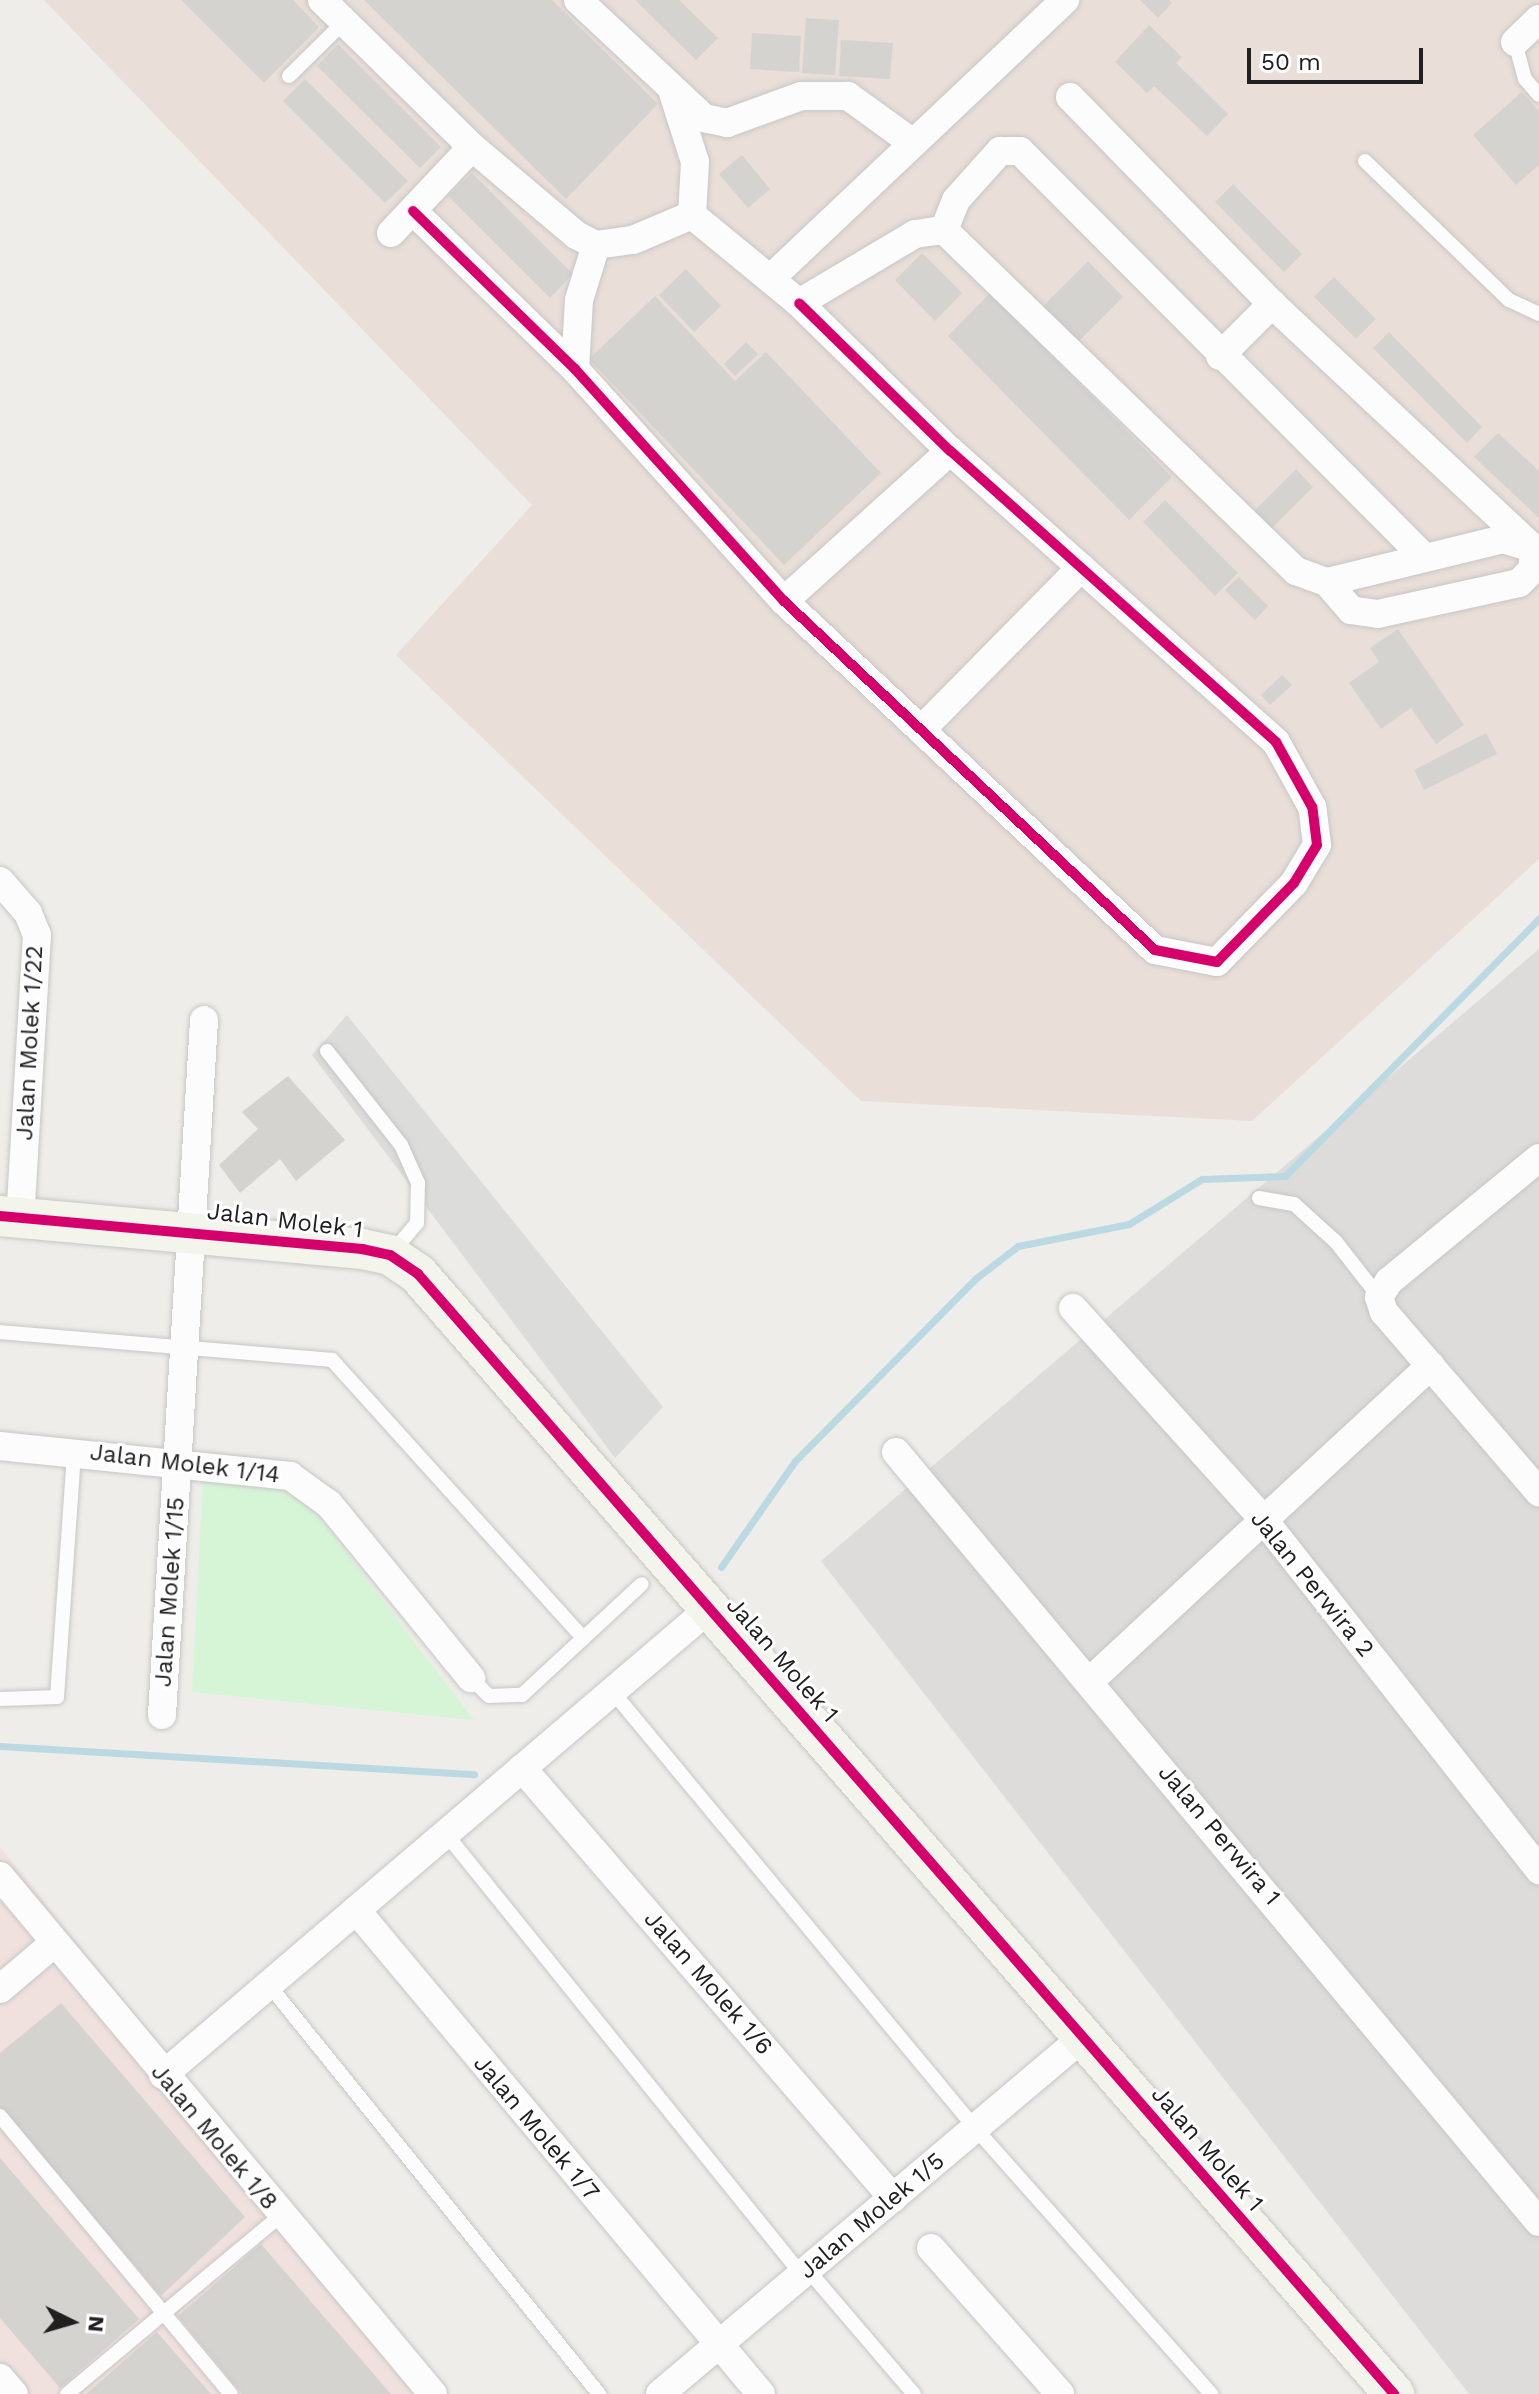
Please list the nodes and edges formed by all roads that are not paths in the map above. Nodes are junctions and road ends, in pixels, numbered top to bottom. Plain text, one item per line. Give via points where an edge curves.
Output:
1 (322, 0) edge
2 (578, 0) edge
3 (1065, 0) edge
4 (1539, 19) edge
5 (344, 22) junction
6 (1515, 42) joint
7 (289, 76) dead end
8 (673, 93) junction
9 (1539, 95) edge
10 (1070, 97) dead end
11 (913, 143) junction
12 (472, 147) junction
13 (1365, 161) dead end
14 (413, 211) junction
15 (692, 215) junction
16 (944, 230) junction
17 (391, 233) dead end
18 (596, 245) junction
19 (771, 278) junction
20 (799, 303) junction
21 (1272, 304) junction
22 (1539, 314) edge
23 (1220, 356) junction
24 (575, 369) junction
25 (950, 451) junction
26 (1536, 549) edge
27 (1425, 558) junction
28 (1081, 568) junction
29 (1327, 582) junction
30 (784, 601) junction
31 (921, 730) junction
32 (0, 881) edge
33 (204, 1020) dead end
34 (327, 1051) dead end
35 (1538, 1160) edge
36 (1259, 1198) dead end
37 (10, 1216) edge
38 (195, 1231) junction
39 (390, 1255) junction
40 (1379, 1297) junction
41 (1073, 1308) dead end
42 (0, 1332) edge
43 (187, 1345) junction
44 (1431, 1365) junction
45 (0, 1446) edge
46 (74, 1451) junction
47 (896, 1452) dead end
48 (179, 1460) junction
49 (1539, 1492) edge
50 (1263, 1519) junction
51 (642, 1584) dead end
52 (710, 1608) junction
53 (583, 1638) junction
54 (471, 1678) joint
55 (1091, 1680) junction
56 (612, 1691) junction
57 (0, 1699) edge
58 (162, 1715) dead end
59 (522, 1768) junction
60 (446, 1834) junction
61 (1539, 1870) edge
62 (0, 1876) edge
63 (356, 1910) junction
64 (53, 1944) junction
65 (269, 1985) junction
66 (0, 1989) edge
67 (1083, 2037) junction
68 (163, 2075) junction
69 (0, 2116) edge
70 (975, 2128) junction
71 (893, 2198) junction
72 (281, 2215) junction
73 (1539, 2222) edge
74 (931, 2248) dead end
75 (805, 2272) junction
76 (163, 2312) junction
77 (717, 2346) junction
78 (0, 2378) edge
79 (14, 2394) edge
80 (67, 2394) edge
81 (231, 2394) edge
82 (433, 2394) edge
83 (599, 2394) edge
84 (660, 2394) edge
85 (761, 2394) edge
86 (914, 2394) edge
87 (1060, 2394) edge
88 (1211, 2394) edge
89 (1394, 2394) edge

1 - 5 street
2 - 8 street
3 - 11 street
4 - 6 street
5 - 7 lane
5 - 12 street
6 - 9 lane via 1525,79
8 - 11 street via 704,118 727,123 801,96 848,96
8 - 15 street via 695,162
10 - 21 street
11 - 19 street
12 - 14 street
12 - 18 street
13 - 22 lane via 1509,300
14 - 17 street
14 - 24 street
15 - 18 street via 652,236
15 - 19 street
16 - 20 street via 915,234
16 - 23 street via 956,200 1000,151 1015,149
16 - 29 street via 1296,571
18 - 24 street via 579,300
19 - 20 street
20 - 25 street
21 - 23 street
21 - 26 street
23 - 27 street
24 - 30 street
25 - 28 street
25 - 30 street
26 - 27 street via 1503,539
26 - 29 street via 1532,570 1519,583 1378,614 1351,610
27 - 29 street
28 - 31 street
28 - 31 street via 1276,742 1312,807 1317,845 1294,883 1217,962 1155,950
30 - 31 street
32 - 37 street, Jalan Molek 1/22 via 28,913 37,935
33 - 38 street, Jalan Molek 1/15
34 - 39 lane via 401,1145 418,1183 417,1223
35 - 40 street via 1389,1281
36 - 40 lane via 1294,1204 1336,1242
37 - 38 street, Jalan Molek 1
38 - 39 street, Jalan Molek 1
38 - 43 street, Jalan Molek 1/15
39 - 52 street, Jalan Molek 1 via 418,1274
40 - 44 street via 1384,1312
41 - 50 street, Jalan Perwira 2
42 - 43 lane
43 - 48 street, Jalan Molek 1/15
43 - 53 lane via 326,1357 341,1366
44 - 49 street
44 - 50 street
45 - 46 street, Jalan Molek 1/14
46 - 48 street, Jalan Molek 1/14
46 - 57 lane via 57,1697
47 - 55 street, Jalan Perwira 1
48 - 54 street, Jalan Molek 1/14 via 290,1476 307,1485
48 - 58 street, Jalan Molek 1/15
50 - 55 street
50 - 61 street, Jalan Perwira 2
51 - 53 lane
52 - 56 street
52 - 67 street, Jalan Molek 1
53 - 54 lane via 522,1695 489,1696
55 - 73 street, Jalan Perwira 1
56 - 59 street
56 - 70 lane
59 - 60 street
59 - 71 street, Jalan Molek 1/6
60 - 63 street
60 - 75 lane
62 - 64 street, Jalan Molek 1/8
63 - 65 street
63 - 77 street, Jalan Molek 1/7
64 - 66 street
64 - 68 street, Jalan Molek 1/8
65 - 68 street
65 - 83 lane
67 - 70 street, Jalan Molek 1/5
67 - 89 street, Jalan Molek 1
68 - 72 street, Jalan Molek 1/8
69 - 76 lane
70 - 71 street, Jalan Molek 1/5
70 - 88 lane
71 - 75 street, Jalan Molek 1/5
72 - 76 lane
72 - 82 street, Jalan Molek 1/8
74 - 87 street
75 - 77 street, Jalan Molek 1/5
75 - 86 lane
76 - 80 lane
76 - 81 lane
77 - 84 street, Jalan Molek 1/5
77 - 85 street, Jalan Molek 1/7
78 - 79 street

